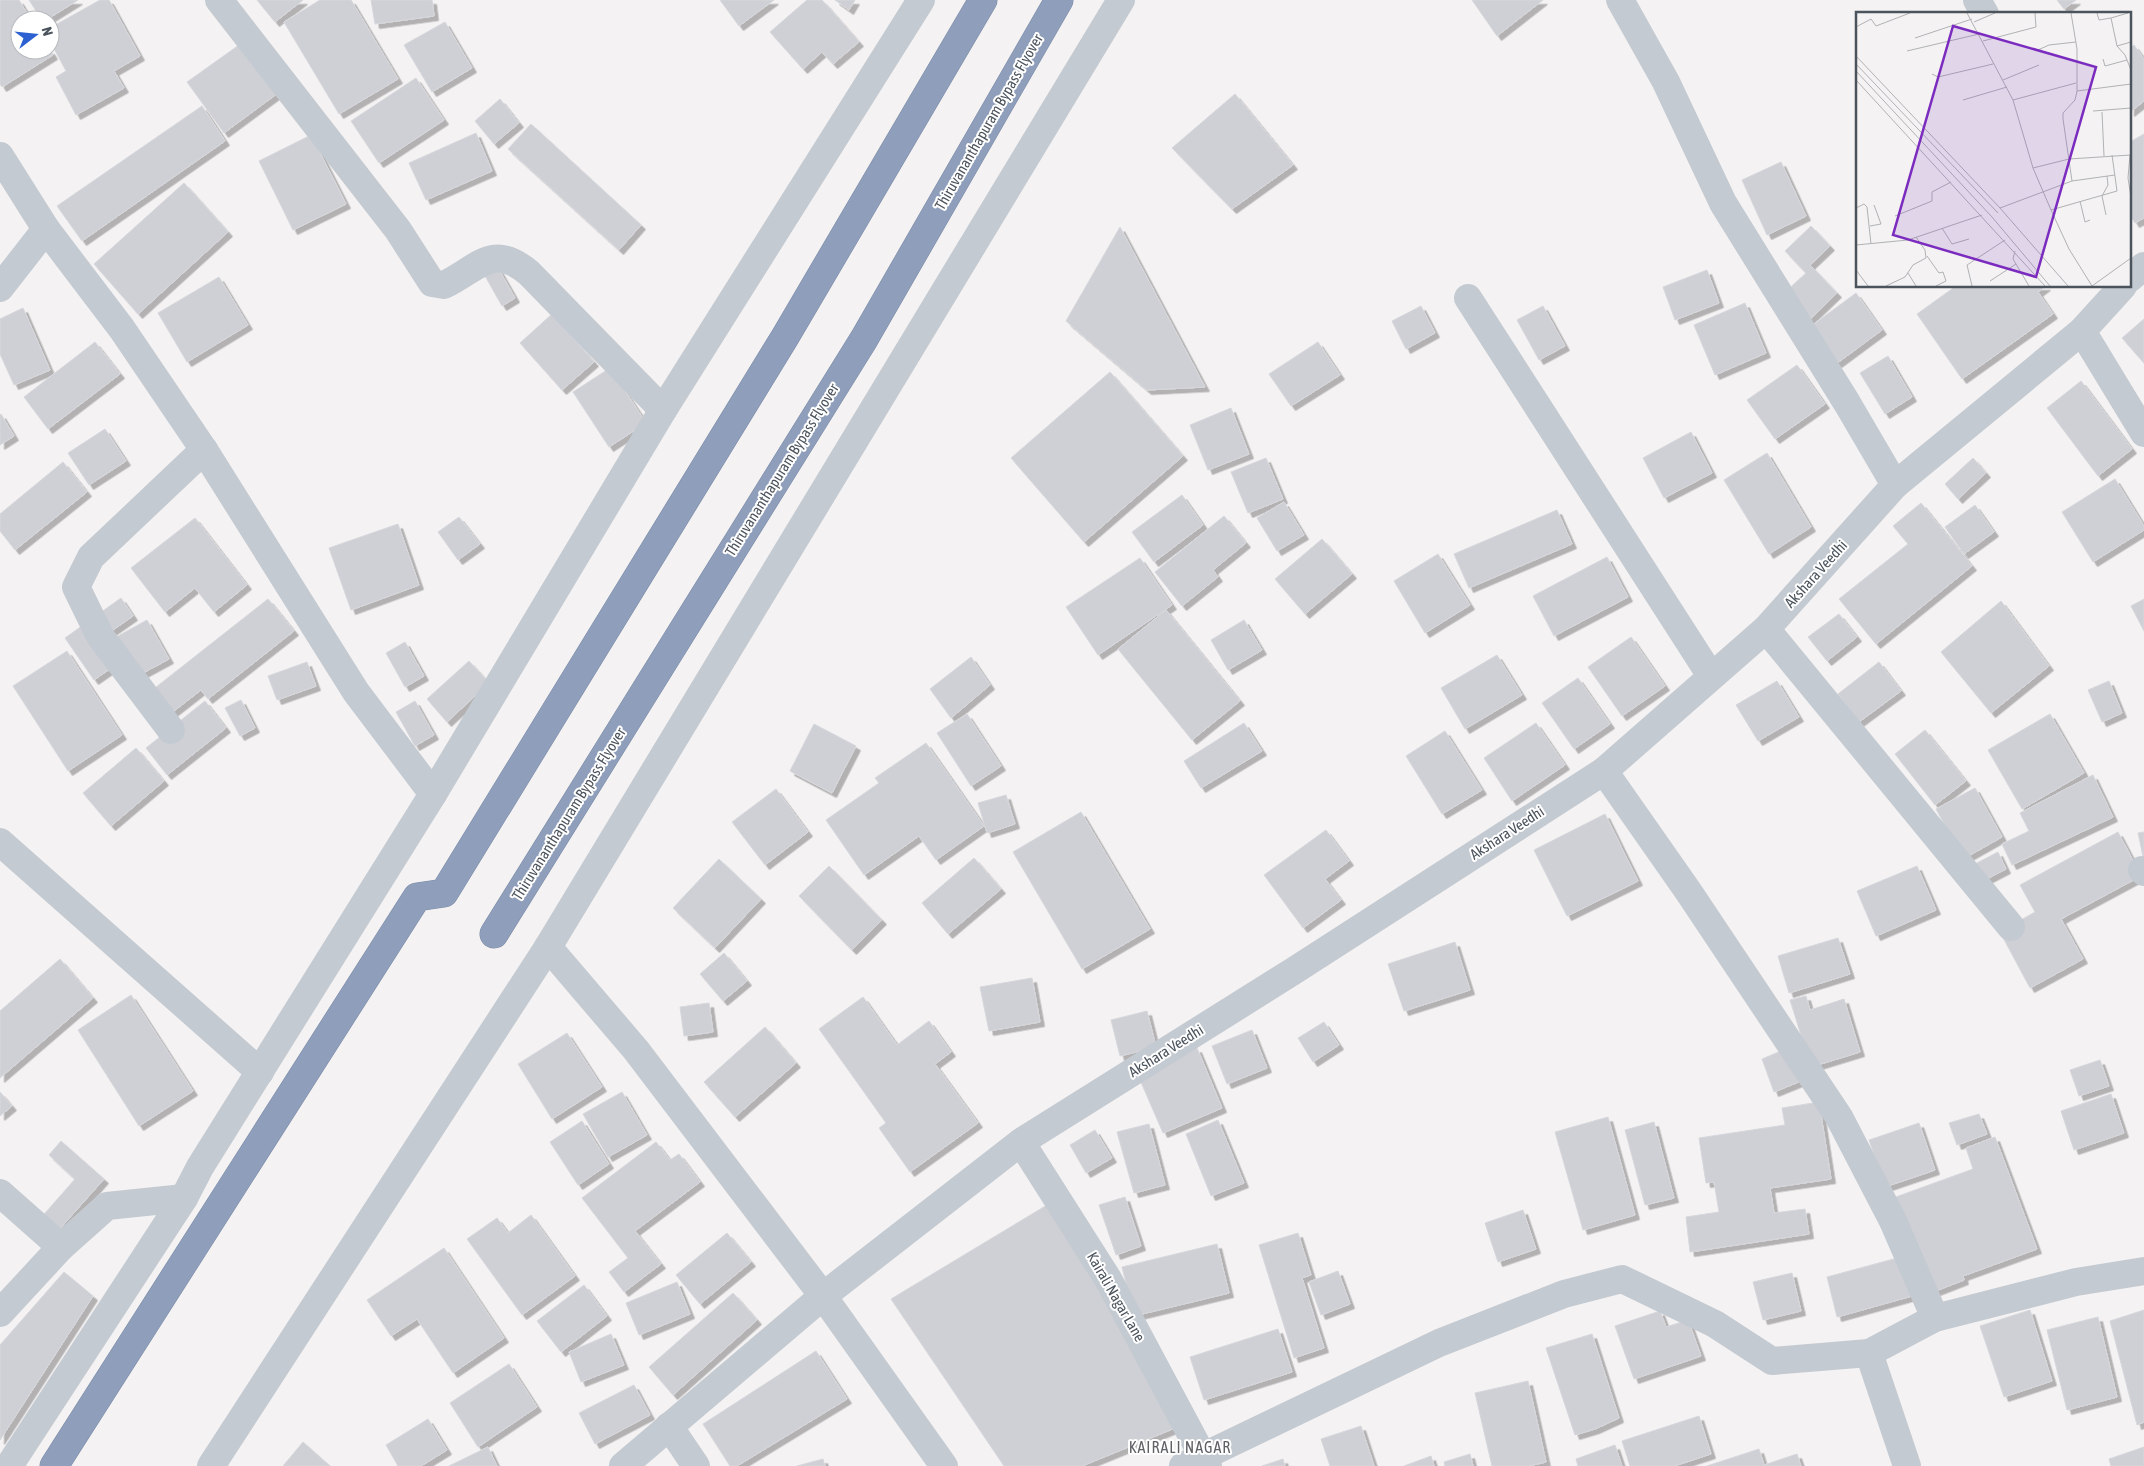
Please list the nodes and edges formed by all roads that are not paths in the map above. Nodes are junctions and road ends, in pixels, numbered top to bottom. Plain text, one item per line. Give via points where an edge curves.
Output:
1 (219, 0) edge
2 (921, 0) edge
3 (984, 0) edge
4 (1059, 0) edge
5 (1121, 0) edge
6 (1620, 0) edge
7 (1977, 0) edge
8 (1984, 12) edge
9 (0, 156) edge
10 (46, 229) junction
11 (0, 288) edge
12 (2120, 288) edge
13 (1468, 298) dead end
14 (2082, 331) junction
15 (663, 410) junction
16 (2144, 433) edge
17 (204, 450) junction
18 (1895, 486) junction
19 (1766, 629) junction
20 (1711, 676) junction
21 (171, 730) dead end
22 (1604, 771) junction
23 (433, 794) junction
24 (0, 842) edge
25 (2010, 927) dead end
26 (494, 934) dead end
27 (548, 947) junction
28 (260, 1072) junction
29 (1021, 1142) junction
30 (0, 1193) edge
31 (184, 1198) junction
32 (61, 1247) junction
33 (2144, 1271) edge
34 (823, 1296) junction
35 (0, 1313) edge
36 (1936, 1318) junction
37 (1869, 1353) junction
38 (669, 1426) junction
39 (1199, 1463) edge
40 (9, 1466) edge
41 (54, 1466) edge
42 (211, 1466) edge
43 (623, 1466) edge
44 (696, 1466) edge
45 (944, 1466) edge
46 (1907, 1466) edge

1 - 15 street via 398,230 432,283 444,285 486,260 502,257 515,261
2 - 15 street
3 - 41 highway via 786,337 444,893 417,897
4 - 26 highway, Thiruvananthapuram Bypass Flyover via 864,339
5 - 27 street
6 - 18 street via 1666,82 1723,203
7 - 8 street
9 - 10 street
10 - 11 street
10 - 17 street via 122,328
12 - 14 street, Akshara Veedhi
13 - 20 street
14 - 16 street
14 - 18 street, Akshara Veedhi
15 - 23 street
17 - 21 street via 91,557 76,587 100,636
17 - 23 street via 356,692
18 - 19 street, Akshara Veedhi
19 - 20 street, Akshara Veedhi
19 - 25 street
20 - 22 street, Akshara Veedhi
22 - 29 street, Akshara Veedhi
22 - 36 street via 1839,1117 1893,1221
23 - 28 street
24 - 28 street
27 - 34 street via 636,1050
27 - 42 street
28 - 31 street
29 - 34 street, Akshara Veedhi
29 - 39 street, Kairali Nagar Lane via 1108,1279
30 - 32 street
31 - 32 street via 107,1206
31 - 40 street
32 - 35 street
33 - 36 street via 2076,1282
34 - 38 street, Akshara Veedhi
34 - 45 street
36 - 37 street
37 - 39 street via 1772,1361 1715,1324 1622,1279 1564,1294 1439,1343
37 - 46 street
38 - 43 street, Akshara Veedhi
38 - 44 street

